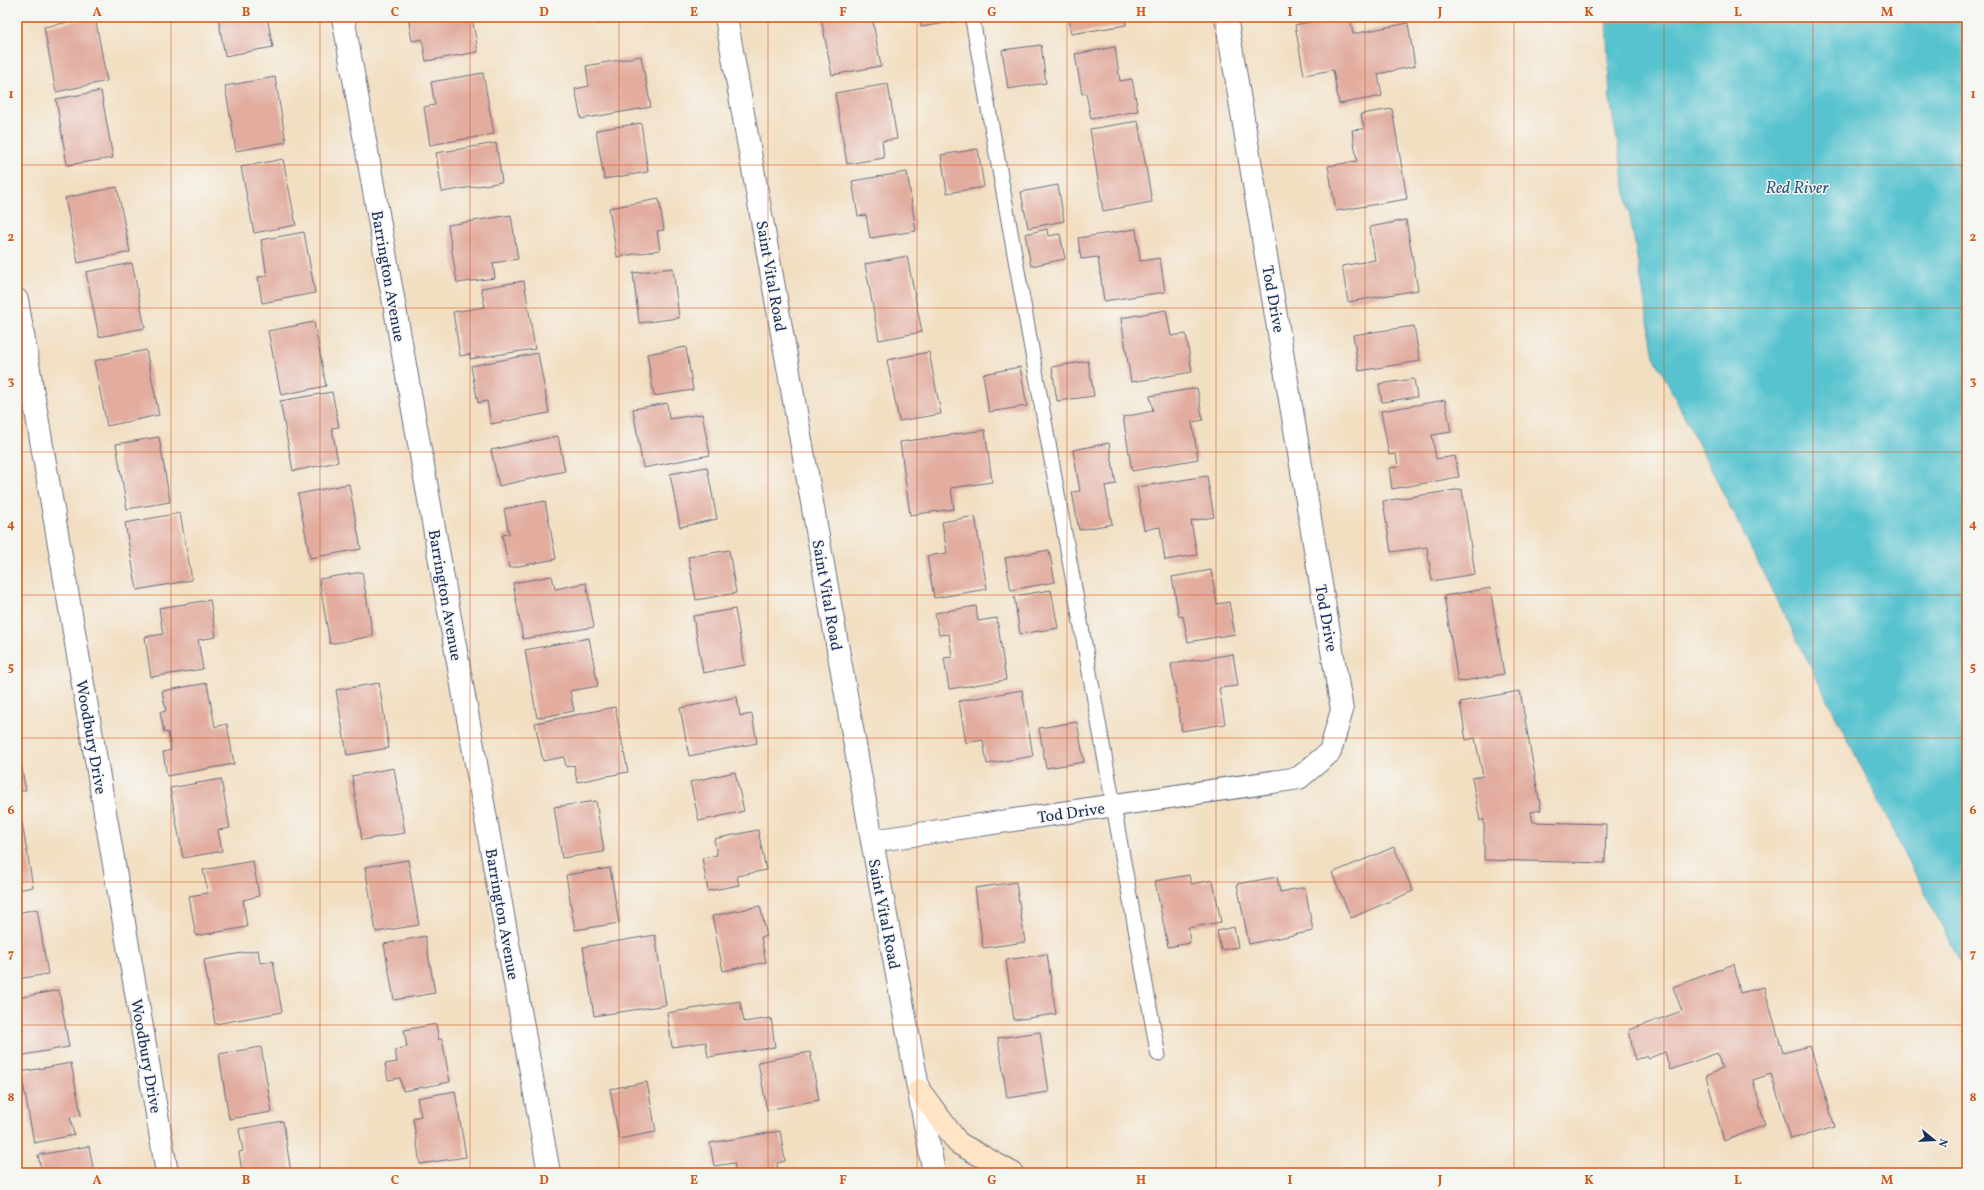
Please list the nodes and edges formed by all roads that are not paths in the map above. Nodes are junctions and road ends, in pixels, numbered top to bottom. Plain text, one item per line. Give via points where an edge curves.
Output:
1 (343, 17) edge
2 (726, 17) edge
3 (972, 17) edge
4 (1226, 17) edge
5 (17, 300) edge
6 (1113, 806) junction
7 (872, 841) junction
8 (1158, 1054) dead end
9 (919, 1090) junction
10 (167, 1173) edge
11 (549, 1173) edge
12 (934, 1173) edge
13 (1012, 1173) edge

1 - 11 street, Barrington Avenue
2 - 7 street, Saint Vital Road
3 - 6 lane
4 - 6 street, Tod Drive via 1342,710 1330,752 1299,778
5 - 10 street, Woodbury Drive
6 - 7 street, Tod Drive
6 - 8 lane
7 - 9 street, Saint Vital Road
9 - 12 street, Saint Vital Road
9 - 13 main road via 958,1143

